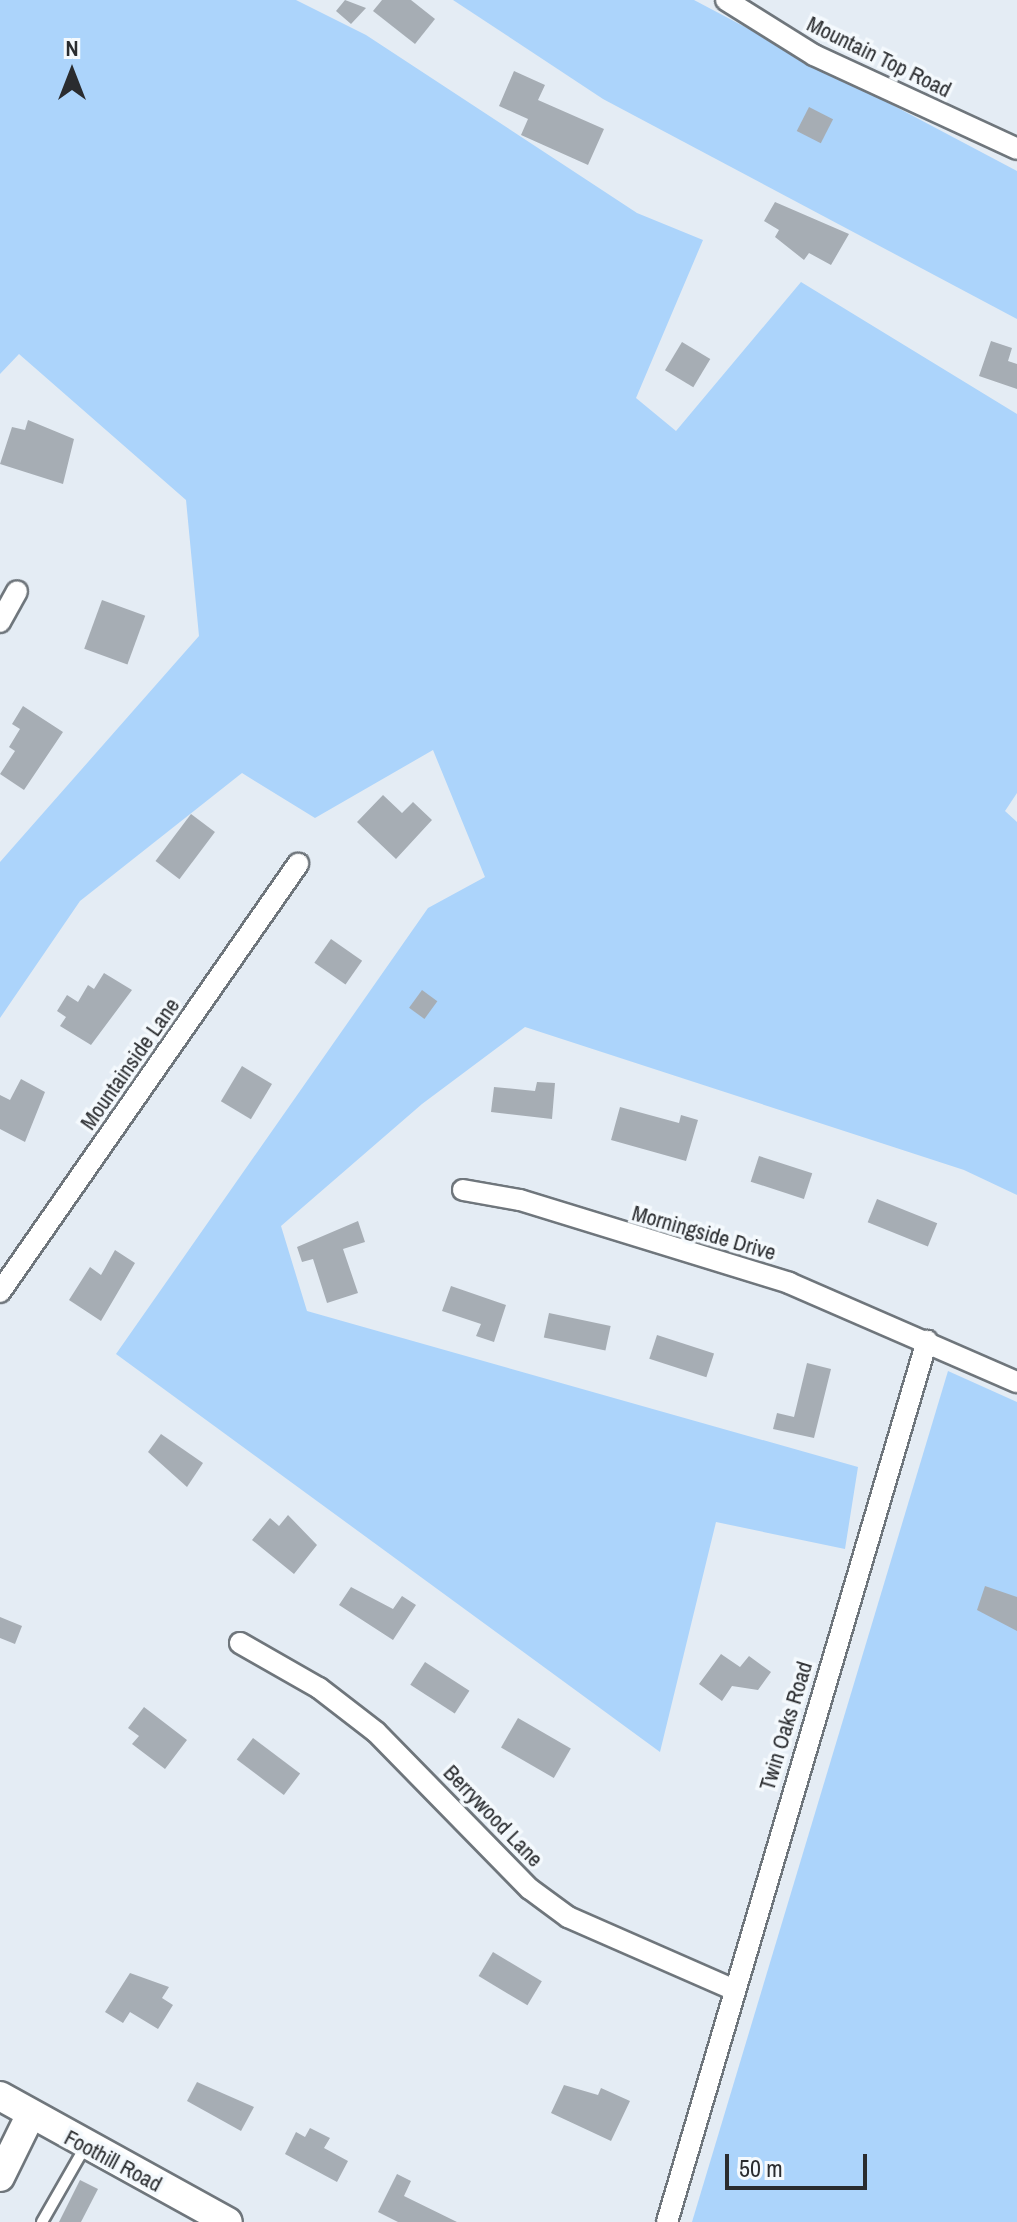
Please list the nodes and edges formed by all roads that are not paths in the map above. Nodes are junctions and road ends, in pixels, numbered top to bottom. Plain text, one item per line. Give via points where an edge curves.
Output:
1 (726, 0) edge
2 (1017, 149) edge
3 (17, 591) dead end
4 (0, 622) edge
5 (298, 864) dead end
6 (463, 1190) dead end
7 (0, 1292) edge
8 (927, 1341) junction
9 (1017, 1382) edge
10 (240, 1643) dead end
11 (732, 1989) junction
12 (0, 2096) edge
13 (30, 2116) junction
14 (85, 2147) junction
15 (0, 2177) edge
16 (42, 2222) edge
17 (228, 2222) edge
18 (667, 2222) edge

1 - 2 street, Mountain Top Road via 814,55
3 - 4 street
5 - 7 street, Mountainside Lane
6 - 8 street, Morningside Drive via 711,1256
8 - 9 street
8 - 11 street, Twin Oaks Road
10 - 11 street, Berrywood Lane via 319,1688 376,1732 530,1889 568,1917
11 - 18 street, Twin Oaks Road
12 - 13 street, Foothill Road
13 - 14 street, Foothill Road
13 - 15 street
14 - 16 lane
14 - 17 street, Foothill Road

